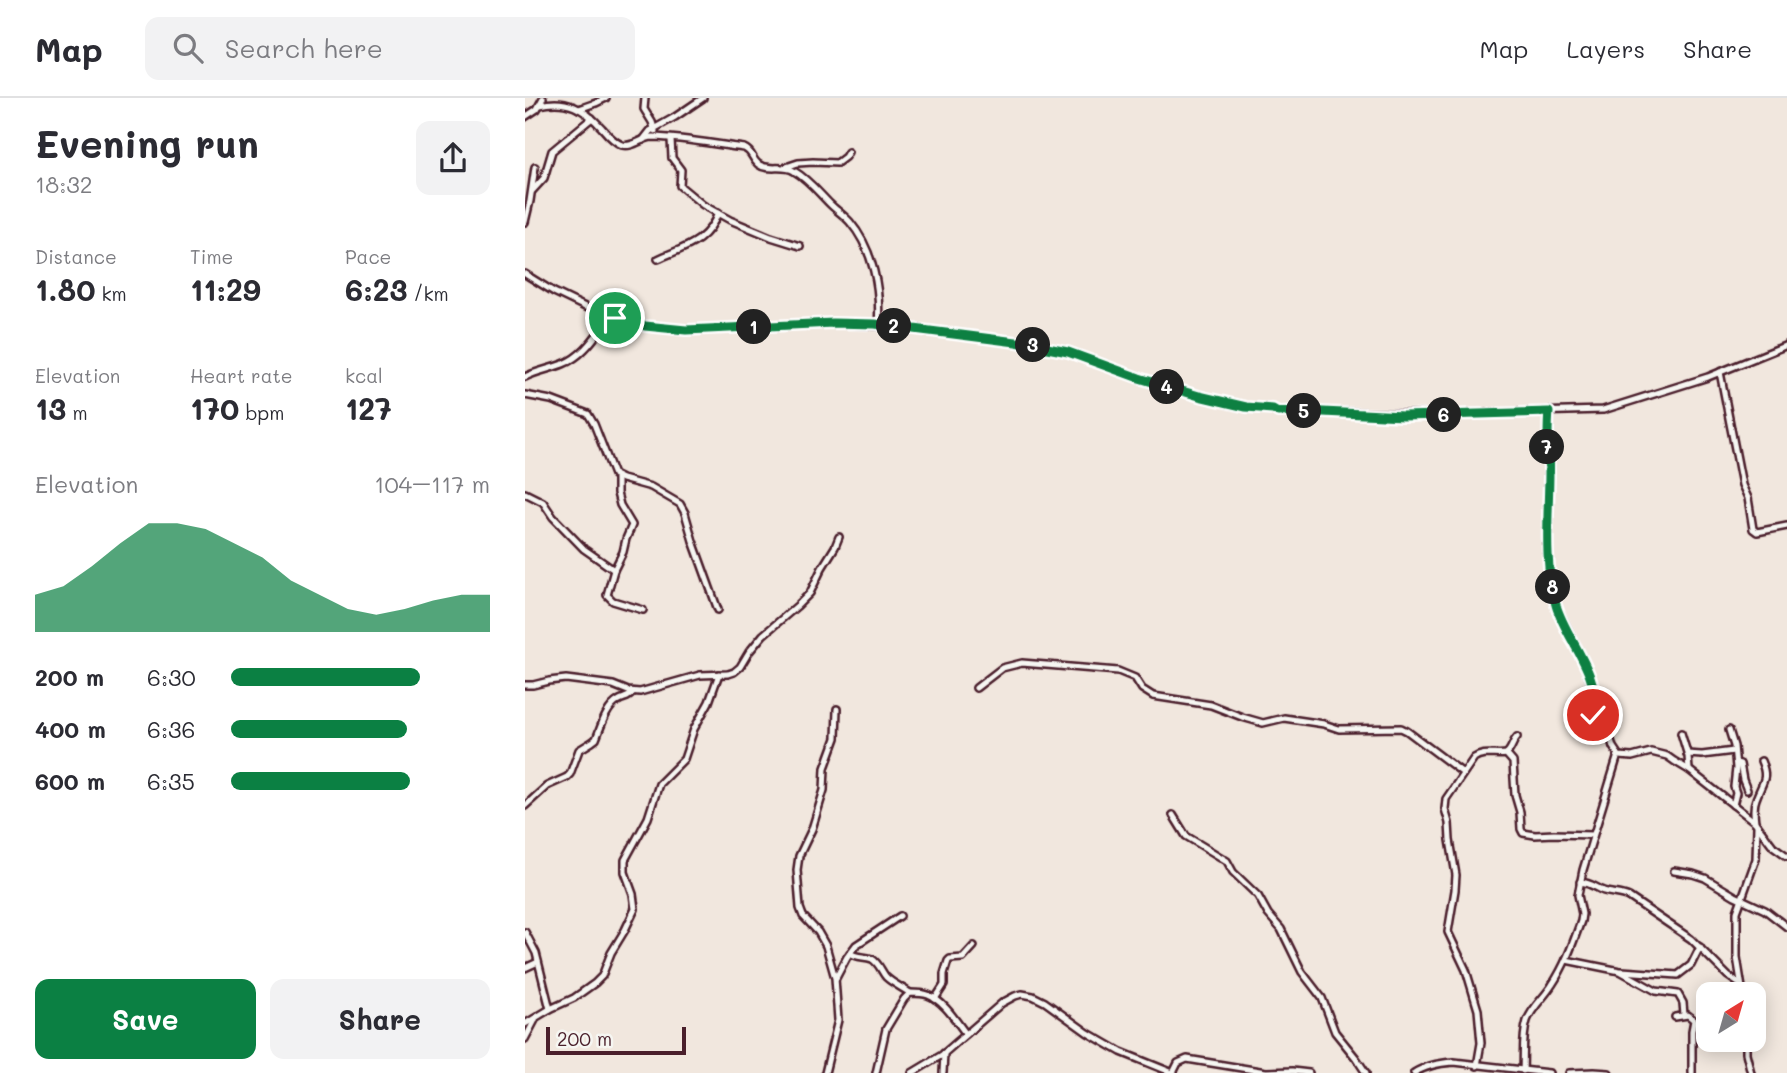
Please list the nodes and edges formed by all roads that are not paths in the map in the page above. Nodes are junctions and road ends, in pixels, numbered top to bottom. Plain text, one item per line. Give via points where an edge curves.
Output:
1 (543, 98) edge
2 (606, 98) edge
3 (645, 98) edge
4 (703, 98) edge
5 (540, 105) junction
6 (579, 109) junction
7 (525, 117) edge
8 (592, 118) junction
9 (654, 128) junction
10 (656, 138) junction
11 (671, 139) junction
12 (643, 140) junction
13 (848, 152) dead end
14 (535, 167) dead end
15 (786, 167) junction
16 (532, 191) junction
17 (527, 202) edge
18 (717, 213) junction
19 (525, 222) edge
20 (800, 246) dead end
21 (658, 260) dead end
22 (525, 274) edge
23 (610, 317) junction
24 (878, 324) junction
25 (1787, 345) edge
26 (1720, 372) junction
27 (525, 377) edge
28 (525, 395) edge
29 (1549, 412) junction
30 (617, 478) junction
31 (525, 493) edge
32 (1787, 526) edge
33 (839, 537) dead end
34 (614, 570) junction
35 (643, 610) dead end
36 (718, 610) dead end
37 (719, 674) junction
38 (525, 685) edge
39 (976, 688) dead end
40 (633, 692) junction
41 (837, 709) dead end
42 (1729, 730) dead end
43 (1681, 733) dead end
44 (1517, 737) dead end
45 (1734, 751) junction
46 (1506, 754) junction
47 (1687, 754) junction
48 (1618, 755) junction
49 (1761, 761) dead end
50 (1736, 763) junction
51 (1689, 770) junction
52 (1463, 774) junction
53 (1736, 790) junction
54 (1747, 790) junction
55 (1756, 799) junction
56 (1733, 805) junction
57 (525, 806) edge
58 (1173, 815) dead end
59 (1756, 824) junction
60 (1593, 835) junction
61 (1787, 856) edge
62 (1674, 871) dead end
63 (1580, 882) junction
64 (1740, 898) junction
65 (900, 916) dead end
66 (1787, 927) edge
67 (525, 932) edge
68 (974, 946) dead end
69 (1700, 947) junction
70 (850, 953) junction
71 (1566, 960) junction
72 (538, 962) junction
73 (525, 968) edge
74 (1622, 971) junction
75 (835, 981) junction
76 (1737, 982) edge
77 (1741, 982) edge
78 (910, 993) junction
79 (935, 999) junction
80 (550, 1009) junction
81 (1684, 1015) junction
82 (538, 1016) junction
83 (1675, 1017) dead end
84 (525, 1024) edge
85 (966, 1034) junction
86 (525, 1039) edge
87 (944, 1052) junction
88 (1746, 1052) edge
89 (1468, 1065) junction
90 (1477, 1066) junction
91 (1523, 1071) junction
92 (1417, 1072) edge
93 (825, 1073) edge
94 (876, 1073) edge
95 (912, 1073) edge
96 (943, 1073) edge
97 (1173, 1073) edge
98 (1309, 1073) edge
99 (1366, 1073) edge
100 (1468, 1073) edge
101 (1549, 1073) edge
102 (1569, 1073) edge
103 (1609, 1073) edge
104 (1692, 1073) edge
105 (1751, 1073) edge

1 - 5 street
2 - 6 street
3 - 9 street via 644,109
4 - 9 street
5 - 6 street via 556,102
5 - 7 street
6 - 8 street
8 - 12 street via 623,145
8 - 16 street via 552,151 544,178
9 - 10 street
9 - 12 street
10 - 11 street
10 - 12 street
11 - 15 street via 744,148 761,166
11 - 18 street via 672,158 681,170 680,186
13 - 15 street via 837,163
14 - 16 street
15 - 24 street via 807,180 859,236 878,285
16 - 17 street
17 - 19 street
18 - 20 street
18 - 21 street via 711,228 694,244
22 - 23 street
23 - 24 street via 686,330
23 - 27 street via 575,358
24 - 29 street via 1068,352 1164,386 1278,412 1413,416
25 - 26 street
26 - 29 street via 1603,410
26 - 32 street via 1753,529
28 - 30 street via 588,414
29 - 48 street via 1547,546 1556,606 1588,674 1595,702 1590,727 1609,733
30 - 34 street via 620,505 632,525
30 - 36 street via 651,488 682,507
31 - 34 street via 543,502 583,549
33 - 37 street via 810,593 752,647 740,667
34 - 35 street via 609,598
37 - 40 street
37 - 80 street via 684,759 659,784 625,860 635,905 625,930 599,979
38 - 40 street via 566,679
39 - 52 street via 1011,664 1118,671 1135,678 1153,696 1211,705 1263,723 1284,718 1345,730 1401,727
40 - 57 street via 610,709 593,743 579,750 567,778 547,786
41 - 75 street via 836,738 825,768 824,790 797,870 800,908 826,946
42 - 45 street
43 - 47 street
44 - 46 street
45 - 47 street
45 - 50 street
46 - 52 street via 1480,755
46 - 60 street via 1513,762 1523,833
47 - 51 street
48 - 51 street via 1656,753
48 - 60 street
49 - 55 street via 1765,778
50 - 53 street
50 - 54 street
51 - 56 street
52 - 90 street via 1444,805 1456,875 1448,932 1478,1010 1481,1043
53 - 54 street
53 - 56 street
54 - 55 street
55 - 59 street
56 - 59 street
58 - 99 street via 1186,836 1227,860 1258,896 1322,998 1335,1032
59 - 61 street
59 - 64 street via 1756,859
60 - 63 street
62 - 64 street via 1698,875
63 - 69 street via 1629,897
63 - 71 street via 1581,921
64 - 66 street
64 - 77 street via 1736,921
65 - 70 street
67 - 72 street
68 - 79 street via 963,958 947,961 944,987
69 - 74 street via 1691,965 1678,975
69 - 76 street
70 - 75 street
70 - 78 street via 872,959 887,978
71 - 74 street
71 - 91 street via 1528,1020
72 - 73 street
72 - 80 street
74 - 81 street via 1656,991 1678,994
75 - 93 street via 838,1020
78 - 79 street
78 - 94 street via 886,1029
79 - 85 street
80 - 82 street
81 - 83 street
81 - 104 street via 1694,1020
82 - 84 street
82 - 86 street
85 - 87 street
85 - 97 street via 1010,998 1033,996 1121,1052
87 - 95 street
87 - 96 street
88 - 105 street
89 - 90 street
89 - 92 street via 1442,1063
89 - 100 street
90 - 91 street
91 - 101 street
97 - 98 street via 1178,1063 1187,1059 1252,1070
102 - 103 street

